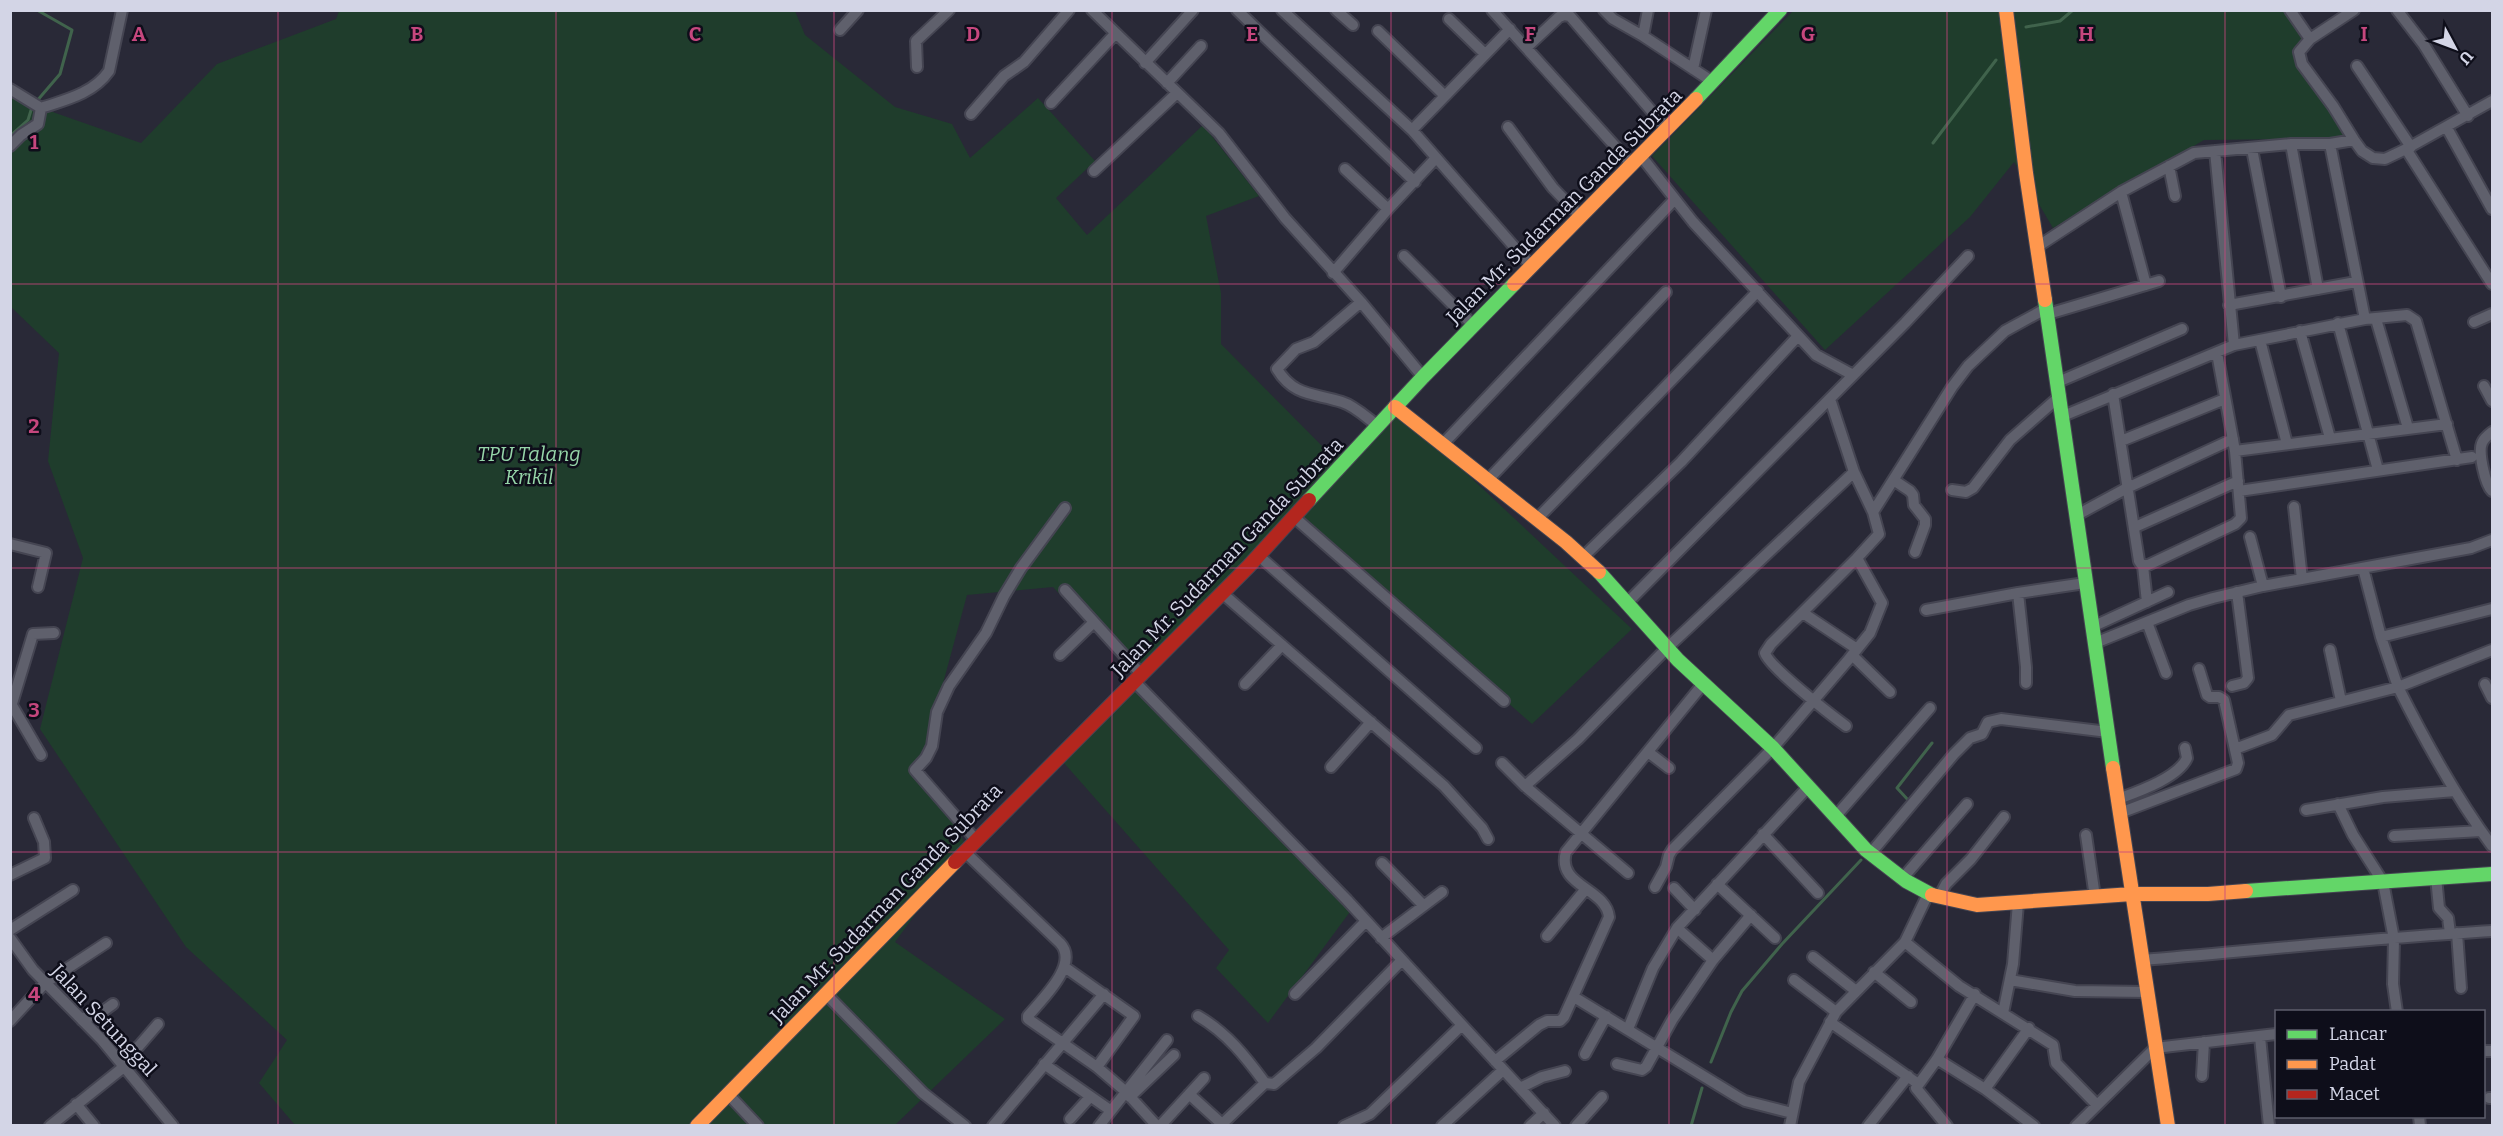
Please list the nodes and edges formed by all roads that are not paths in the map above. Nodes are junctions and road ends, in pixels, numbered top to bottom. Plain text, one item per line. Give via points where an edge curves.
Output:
1 (122, 10) edge
2 (858, 10) edge
3 (949, 10) edge
4 (1069, 10) edge
5 (1193, 10) edge
6 (1238, 10) edge
7 (1282, 10) edge
8 (1336, 10) edge
9 (1492, 10) edge
10 (1604, 10) edge
11 (1647, 10) edge
12 (1706, 10) edge
13 (1780, 10) edge
14 (2006, 10) edge
15 (2290, 10) edge
16 (2354, 10) edge
17 (2397, 10) edge
18 (1097, 12) edge
19 (1449, 19) dead end
20 (1353, 26) dead end
21 (1510, 29) junction
22 (840, 30) dead end
23 (1378, 31) dead end
24 (1116, 34) junction
25 (1643, 36) junction
26 (2310, 39) junction
27 (1201, 46) dead end
28 (1527, 47) junction
29 (1485, 54) junction
30 (1145, 63) junction
31 (2357, 66) dead end
32 (916, 67) dead end
33 (1693, 69) junction
34 (1713, 82) junction
35 (1167, 83) junction
36 (10, 89) edge
37 (1177, 93) junction
38 (1444, 95) junction
39 (2493, 101) edge
40 (1051, 103) dead end
41 (36, 105) junction
42 (971, 114) dead end
43 (2468, 116) junction
44 (1509, 127) dead end
45 (2447, 128) junction
46 (1667, 129) junction
47 (1412, 130) junction
48 (2354, 140) junction
49 (2291, 144) junction
50 (2330, 144) junction
51 (10, 147) edge
52 (2408, 148) junction
53 (2252, 149) junction
54 (2215, 151) junction
55 (1436, 158) junction
56 (1636, 160) junction
57 (2169, 166) junction
58 (1345, 169) dead end
59 (1094, 171) dead end
60 (1415, 182) junction
61 (2121, 192) junction
62 (2175, 196) dead end
63 (1674, 200) junction
64 (1388, 209) junction
65 (2493, 209) edge
66 (1580, 216) junction
67 (2037, 247) junction
68 (1404, 256) dead end
69 (1968, 256) dead end
70 (1531, 266) junction
71 (1333, 273) junction
72 (2159, 281) dead end
73 (2356, 282) junction
74 (2493, 284) edge
75 (2146, 285) junction
76 (2318, 289) junction
77 (1758, 291) junction
78 (1666, 292) dead end
79 (2281, 297) junction
80 (1361, 302) junction
81 (2229, 305) junction
82 (2048, 311) junction
83 (2493, 314) edge
84 (2370, 319) junction
85 (2474, 322) dead end
86 (2338, 324) junction
87 (1473, 326) junction
88 (2182, 329) dead end
89 (2300, 332) junction
90 (1798, 336) junction
91 (2260, 340) junction
92 (2234, 345) junction
93 (2217, 353) junction
94 (1853, 375) junction
95 (1423, 377) junction
96 (2484, 386) dead end
97 (2059, 389) junction
98 (2113, 394) junction
99 (1830, 399) junction
100 (2225, 399) junction
101 (2493, 401) edge
102 (1395, 407) junction
103 (2063, 416) junction
104 (2447, 424) junction
105 (1378, 426) junction
106 (2408, 428) junction
107 (2493, 432) edge
108 (2369, 434) junction
109 (2331, 438) junction
110 (2233, 439) junction
111 (2121, 441) junction
112 (2287, 444) junction
113 (1442, 445) junction
114 (2235, 451) junction
115 (2482, 456) edge
116 (2457, 460) junction
117 (2378, 470) junction
118 (1854, 472) junction
119 (1487, 481) junction
120 (1894, 481) junction
121 (2239, 486) junction
122 (2127, 488) junction
123 (1952, 490) dead end
124 (2493, 491) edge
125 (2295, 507) dead end
126 (1065, 508) dead end
127 (1873, 512) junction
128 (2077, 515) junction
129 (1294, 517) junction
130 (1537, 519) junction
131 (2135, 527) junction
132 (2250, 537) dead end
133 (2493, 540) edge
134 (10, 544) edge
135 (1915, 552) dead end
136 (1259, 556) junction
137 (1583, 557) junction
138 (1857, 558) junction
139 (2143, 566) junction
140 (2362, 568) junction
141 (2302, 579) junction
142 (2085, 583) junction
143 (2263, 586) junction
144 (38, 587) dead end
145 (1065, 590) dead end
146 (2168, 592) dead end
147 (2237, 592) junction
148 (1222, 593) junction
149 (2018, 593) junction
150 (1628, 602) junction
151 (2147, 602) junction
152 (2493, 609) edge
153 (1926, 610) dead end
154 (1803, 613) junction
155 (2147, 622) junction
156 (1093, 623) junction
157 (2092, 627) junction
158 (54, 633) dead end
159 (2381, 637) junction
160 (2094, 643) junction
161 (1281, 645) junction
162 (1667, 648) junction
163 (2330, 650) dead end
164 (2493, 650) edge
165 (1854, 652) junction
166 (1060, 655) dead end
167 (2199, 669) dead end
168 (16, 673) edge
169 (2166, 673) dead end
170 (1138, 679) junction
171 (2026, 682) dead end
172 (1245, 684) dead end
173 (1703, 684) junction
174 (2485, 684) dead end
175 (2232, 686) dead end
176 (2398, 687) junction
177 (1890, 692) dead end
178 (2493, 698) edge
179 (1814, 700) junction
180 (1504, 701) dead end
181 (2341, 701) junction
182 (12, 708) edge
183 (1929, 708) dead end
184 (1371, 722) junction
185 (1846, 726) dead end
186 (2108, 732) junction
187 (1476, 748) dead end
188 (1773, 748) junction
189 (2185, 748) dead end
190 (2235, 749) junction
191 (1648, 752) junction
192 (41, 755) dead end
193 (1502, 763) dead end
194 (1331, 767) dead end
195 (1669, 768) dead end
196 (1526, 786) junction
197 (1808, 787) junction
198 (2455, 791) junction
199 (2118, 799) junction
200 (1967, 804) dead end
201 (2338, 804) junction
202 (2306, 810) dead end
203 (2120, 813) junction
204 (1836, 816) junction
205 (2004, 817) dead end
206 (34, 818) dead end
207 (2481, 831) junction
208 (1582, 834) junction
209 (1763, 834) junction
210 (2086, 835) dead end
211 (2394, 836) dead end
212 (1488, 839) dead end
213 (976, 840) junction
214 (2493, 846) edge
215 (965, 852) junction
216 (1870, 854) junction
217 (1382, 863) dead end
218 (1628, 873) dead end
219 (2493, 874) edge
220 (10, 875) edge
221 (2436, 877) junction
222 (1902, 879) junction
223 (2382, 882) junction
224 (1717, 884) junction
225 (1655, 887) dead end
226 (1674, 888) dead end
227 (73, 890) dead end
228 (1585, 890) junction
229 (1442, 892) dead end
230 (1818, 892) dead end
231 (2132, 894) junction
232 (1934, 896) junction
233 (2095, 897) junction
234 (2018, 903) junction
235 (1423, 905) junction
236 (1695, 910) junction
237 (1751, 915) junction
238 (1366, 921) junction
239 (1677, 928) junction
240 (10, 930) edge
241 (2493, 931) edge
242 (2454, 933) junction
243 (1547, 936) dead end
244 (10, 938) edge
245 (1381, 938) junction
246 (1775, 938) dead end
247 (2394, 939) junction
248 (1905, 942) junction
249 (106, 943) dead end
250 (1813, 957) dead end
251 (1402, 960) junction
252 (1713, 960) junction
253 (2142, 960) junction
254 (1066, 968) junction
255 (1874, 972) junction
256 (1794, 980) dead end
257 (2010, 980) junction
258 (45, 983) junction
259 (2460, 988) dead end
260 (1856, 991) junction
261 (2147, 992) junction
262 (826, 994) junction
263 (1104, 994) junction
264 (1295, 994) dead end
265 (1975, 994) junction
266 (1574, 997) junction
267 (1911, 1002) dead end
268 (113, 1004) dead end
269 (2397, 1010) edge
270 (1836, 1012) junction
271 (2003, 1013) junction
272 (1198, 1016) dead end
273 (1606, 1016) junction
274 (10, 1020) edge
275 (82, 1020) junction
276 (1830, 1022) junction
277 (158, 1024) dead end
278 (1462, 1024) junction
279 (2029, 1028) junction
280 (1628, 1029) junction
281 (2275, 1034) edge
282 (2260, 1037) junction
283 (1167, 1040) dead end
284 (1063, 1042) junction
285 (2204, 1042) junction
286 (2155, 1048) junction
287 (1657, 1049) junction
288 (1585, 1054) dead end
289 (1174, 1055) dead end
290 (1937, 1059) junction
291 (1495, 1061) junction
292 (122, 1062) junction
293 (1044, 1064) junction
294 (1617, 1064) dead end
295 (1096, 1067) junction
296 (1503, 1070) junction
297 (1565, 1071) dead end
298 (1908, 1076) junction
299 (2202, 1076) dead end
300 (1204, 1078) dead end
301 (1265, 1083) junction
302 (1917, 1083) junction
303 (1520, 1088) junction
304 (1985, 1089) junction
305 (728, 1094) junction
306 (1127, 1094) junction
307 (1189, 1094) junction
308 (1090, 1097) junction
309 (1602, 1097) dead end
310 (2272, 1099) edge
311 (76, 1104) junction
312 (2097, 1105) junction
313 (1110, 1110) junction
314 (1544, 1113) junction
315 (1792, 1113) junction
316 (1148, 1116) junction
317 (1070, 1119) dead end
318 (50, 1125) edge
319 (94, 1125) edge
320 (173, 1125) edge
321 (698, 1125) edge
322 (758, 1125) edge
323 (964, 1125) edge
324 (993, 1125) edge
325 (1099, 1125) edge
326 (1139, 1125) edge
327 (1158, 1125) edge
328 (1221, 1125) edge
329 (1344, 1125) edge
330 (1442, 1125) edge
331 (1530, 1125) edge
332 (1555, 1125) edge
333 (1576, 1125) edge
334 (1790, 1125) edge
335 (1868, 1125) edge
336 (1947, 1125) edge
337 (2034, 1125) edge
338 (2076, 1125) edge
339 (2168, 1125) edge
340 (2269, 1125) edge

1 - 41 street via 109,71 104,77 88,90
2 - 22 street
3 - 32 street via 916,41
4 - 42 street
5 - 30 street
6 - 60 street
7 - 47 street
8 - 20 street
9 - 21 street
10 - 25 street
11 - 25 street
12 - 33 street
13 - 34 street, Jalan Mr. Sudarman Ganda Subrata
14 - 67 street
15 - 26 street
16 - 26 street
17 - 43 street
18 - 24 street
19 - 29 street
21 - 28 street
21 - 29 street
23 - 38 street
24 - 30 street
24 - 40 street
25 - 33 street
26 - 48 street via 2301,47 2299,56
27 - 35 street
28 - 46 street via 1559,18 1570,15
28 - 56 street
29 - 38 street
30 - 35 street
31 - 52 street
33 - 34 street
34 - 46 street, Jalan Mr. Sudarman Ganda Subrata
35 - 37 street
36 - 41 street
37 - 59 street
37 - 71 street via 1219,133
38 - 47 street
39 - 43 street
41 - 51 street via 38,124
43 - 45 street
44 - 66 street via 1553,188
45 - 52 street
45 - 65 street
46 - 56 street, Jalan Mr. Sudarman Ganda Subrata
47 - 55 street
48 - 50 street
48 - 52 street via 2367,155 2379,159
49 - 50 street
49 - 53 street
49 - 76 street
50 - 73 street
52 - 74 street
53 - 54 street
53 - 79 street
54 - 57 street via 2194,153
54 - 81 street
55 - 60 street
55 - 70 street
56 - 63 street
56 - 66 street, Jalan Mr. Sudarman Ganda Subrata
57 - 61 street
57 - 62 street
58 - 64 street
60 - 64 street
61 - 67 street
61 - 75 street
63 - 77 street
63 - 113 street
64 - 71 street
66 - 70 street, Jalan Mr. Sudarman Ganda Subrata
67 - 82 street
68 - 87 street
69 - 94 street
70 - 87 street, Jalan Mr. Sudarman Ganda Subrata
71 - 80 street
72 - 75 street
73 - 76 street
73 - 84 street
75 - 82 street
76 - 79 street
77 - 90 street
77 - 130 street
78 - 119 street
79 - 81 street
80 - 95 street
80 - 105 street via 1314,342 1296,349 1277,369 1293,387 1349,405
81 - 92 street
82 - 97 street
82 - 120 street via 2006,331 1968,366
83 - 85 street
84 - 86 street
84 - 104 street via 2407,315 2416,321
84 - 106 street
86 - 89 street
86 - 108 street
87 - 95 street, Jalan Mr. Sudarman Ganda Subrata
88 - 97 street
89 - 91 street
89 - 109 street
90 - 94 street via 1822,359
90 - 137 street via 1681,462
91 - 92 street
91 - 112 street
92 - 93 street
93 - 98 street
93 - 100 street
94 - 99 street
95 - 102 street, Jalan Mr. Sudarman Ganda Subrata
96 - 101 street
97 - 103 street
97 - 123 street via 2010,440 1973,488 1966,492
98 - 103 street
98 - 111 street
99 - 118 street
99 - 150 street
100 - 110 street
100 - 111 street
102 - 105 street, Jalan Mr. Sudarman Ganda Subrata
102 - 113 street
103 - 128 street
104 - 106 street
104 - 116 street
105 - 129 street, Jalan Mr. Sudarman Ganda Subrata
106 - 108 street
107 - 115 street via 2482,442
108 - 109 street
108 - 117 street
109 - 112 street
110 - 114 street
110 - 122 street
111 - 122 street
112 - 114 street
113 - 119 street
114 - 121 street
115 - 116 street
115 - 124 street via 2484,474
116 - 117 street
117 - 121 street
118 - 127 street
118 - 162 street
119 - 130 street
120 - 127 street
120 - 135 street via 1913,495 1914,505 1925,519
121 - 131 street
121 - 139 street via 2239,521
122 - 128 street
122 - 131 street
125 - 141 street
126 - 213 street via 1021,568 986,633 948,686 932,746 915,770
127 - 138 street via 1879,534
128 - 142 street
129 - 136 street, Jalan Mr. Sudarman Ganda Subrata
129 - 180 street
130 - 137 street
131 - 139 street
132 - 143 street
133 - 140 street via 2471,548
134 - 144 street via 46,553
136 - 148 street, Jalan Mr. Sudarman Ganda Subrata
136 - 187 street
137 - 150 street
138 - 154 street
138 - 165 street via 1882,603 1870,633
139 - 151 street
140 - 141 street
140 - 159 street
141 - 143 street
142 - 149 street
142 - 157 street
143 - 147 street
145 - 156 street
146 - 151 street
147 - 155 street via 2189,604
147 - 175 street via 2248,678
148 - 161 street
148 - 170 street, Jalan Mr. Sudarman Ganda Subrata
149 - 153 street
149 - 171 street
150 - 162 street
151 - 157 street
152 - 159 street
154 - 165 street
154 - 179 street via 1771,644 1765,656
155 - 160 street
155 - 169 street
156 - 166 street
156 - 170 street
157 - 160 street
158 - 168 street via 33,634
159 - 176 street
160 - 186 street
161 - 172 street
161 - 184 street
162 - 173 street
162 - 196 street
163 - 181 street
164 - 176 street
165 - 177 street
165 - 179 street
167 - 190 street via 2207,695 2224,700
168 - 182 street
170 - 213 street, Jalan Mr. Sudarman Ganda Subrata
170 - 238 street
173 - 188 street
173 - 191 street
174 - 178 street
176 - 181 street
176 - 198 street
179 - 185 street
179 - 188 street
181 - 190 street via 2289,715 2272,735
182 - 192 street
183 - 204 street
184 - 194 street
184 - 212 street via 1444,786
186 - 199 street
186 - 216 street via 2001,719 1989,722 1982,734 1970,738 1954,754
188 - 197 street
188 - 225 street via 1672,850
189 - 199 street via 2187,758 2180,767 2149,788
190 - 203 street via 2236,769
191 - 195 street
191 - 208 street
193 - 196 street
196 - 208 street
197 - 204 street
197 - 209 street
198 - 201 street
198 - 207 street
199 - 203 street
200 - 222 street
201 - 202 street
201 - 223 street
203 - 231 street
204 - 216 street
205 - 232 street via 1971,859
206 - 220 street via 44,842 45,858
207 - 211 street
207 - 214 street
208 - 218 street
208 - 228 street via 1564,860 1568,873
209 - 224 street
209 - 230 street
210 - 233 street
213 - 215 street, Jalan Mr. Sudarman Ganda Subrata
215 - 254 street via 1063,947
215 - 262 street, Jalan Mr. Sudarman Ganda Subrata
216 - 222 street
217 - 235 street
219 - 221 street
221 - 223 street
221 - 242 street via 2439,908
222 - 232 street
223 - 231 street via 2208,894
223 - 247 street
224 - 236 street
224 - 237 street
226 - 236 street
227 - 240 street
228 - 243 street
228 - 266 street via 1606,907 1609,917
229 - 235 street
231 - 233 street
231 - 253 street
232 - 234 street via 1977,905
232 - 248 street
233 - 234 street
234 - 257 street
235 - 245 street
236 - 239 street
237 - 246 street
237 - 252 street
238 - 245 street
238 - 264 street
239 - 252 street
239 - 280 street via 1653,968
241 - 242 street
242 - 247 street
242 - 259 street
244 - 258 street, Jalan Setunggal
245 - 251 street
247 - 253 street
247 - 269 street
248 - 255 street
248 - 265 street via 1959,986
249 - 258 street
250 - 260 street
251 - 278 street
251 - 301 street via 1291,1071 1274,1084
252 - 287 street via 1671,1020
253 - 261 street
254 - 263 street
254 - 284 street via 1028,1018
255 - 260 street
255 - 267 street
256 - 270 street
257 - 261 street via 2074,991
257 - 271 street
258 - 274 street
258 - 275 street, Jalan Setunggal
260 - 270 street
261 - 286 street
262 - 305 street, Jalan Mr. Sudarman Ganda Subrata
262 - 323 street via 923,1093
263 - 284 street
263 - 295 street via 1134,1018
265 - 271 street
265 - 290 street
266 - 273 street
266 - 291 street via 1560,1021 1539,1025
268 - 275 street via 95,1017
270 - 276 street
271 - 279 street
272 - 301 street via 1240,1049
273 - 280 street
273 - 288 street
275 - 292 street, Jalan Setunggal
276 - 298 street
276 - 315 street via 1799,1082
277 - 292 street
278 - 291 street
278 - 329 street via 1370,1114
279 - 304 street
279 - 312 street via 2053,1045 2056,1063
280 - 287 street
281 - 282 street
282 - 285 street
282 - 310 street
283 - 306 street
284 - 293 street
284 - 295 street
285 - 286 street
285 - 299 street
286 - 312 street
286 - 339 street
287 - 294 street via 1642,1070
287 - 315 street via 1745,1101
289 - 306 street
290 - 302 street
290 - 304 street
291 - 296 street
292 - 311 street
292 - 320 street, Jalan Setunggal
293 - 308 street
293 - 324 street
295 - 306 street
296 - 303 street
296 - 330 street
297 - 303 street
298 - 302 street
298 - 335 street
300 - 307 street
301 - 328 street
302 - 336 street via 1916,1091
303 - 314 street
304 - 337 street
305 - 321 street, Jalan Mr. Sudarman Ganda Subrata
305 - 322 street
306 - 313 street
306 - 316 street
307 - 327 street
307 - 328 street
308 - 313 street
308 - 317 street
309 - 333 street
310 - 340 street
311 - 318 street
311 - 319 street
312 - 338 street
313 - 325 street
314 - 331 street
314 - 332 street
315 - 334 street
316 - 326 street
316 - 327 street

